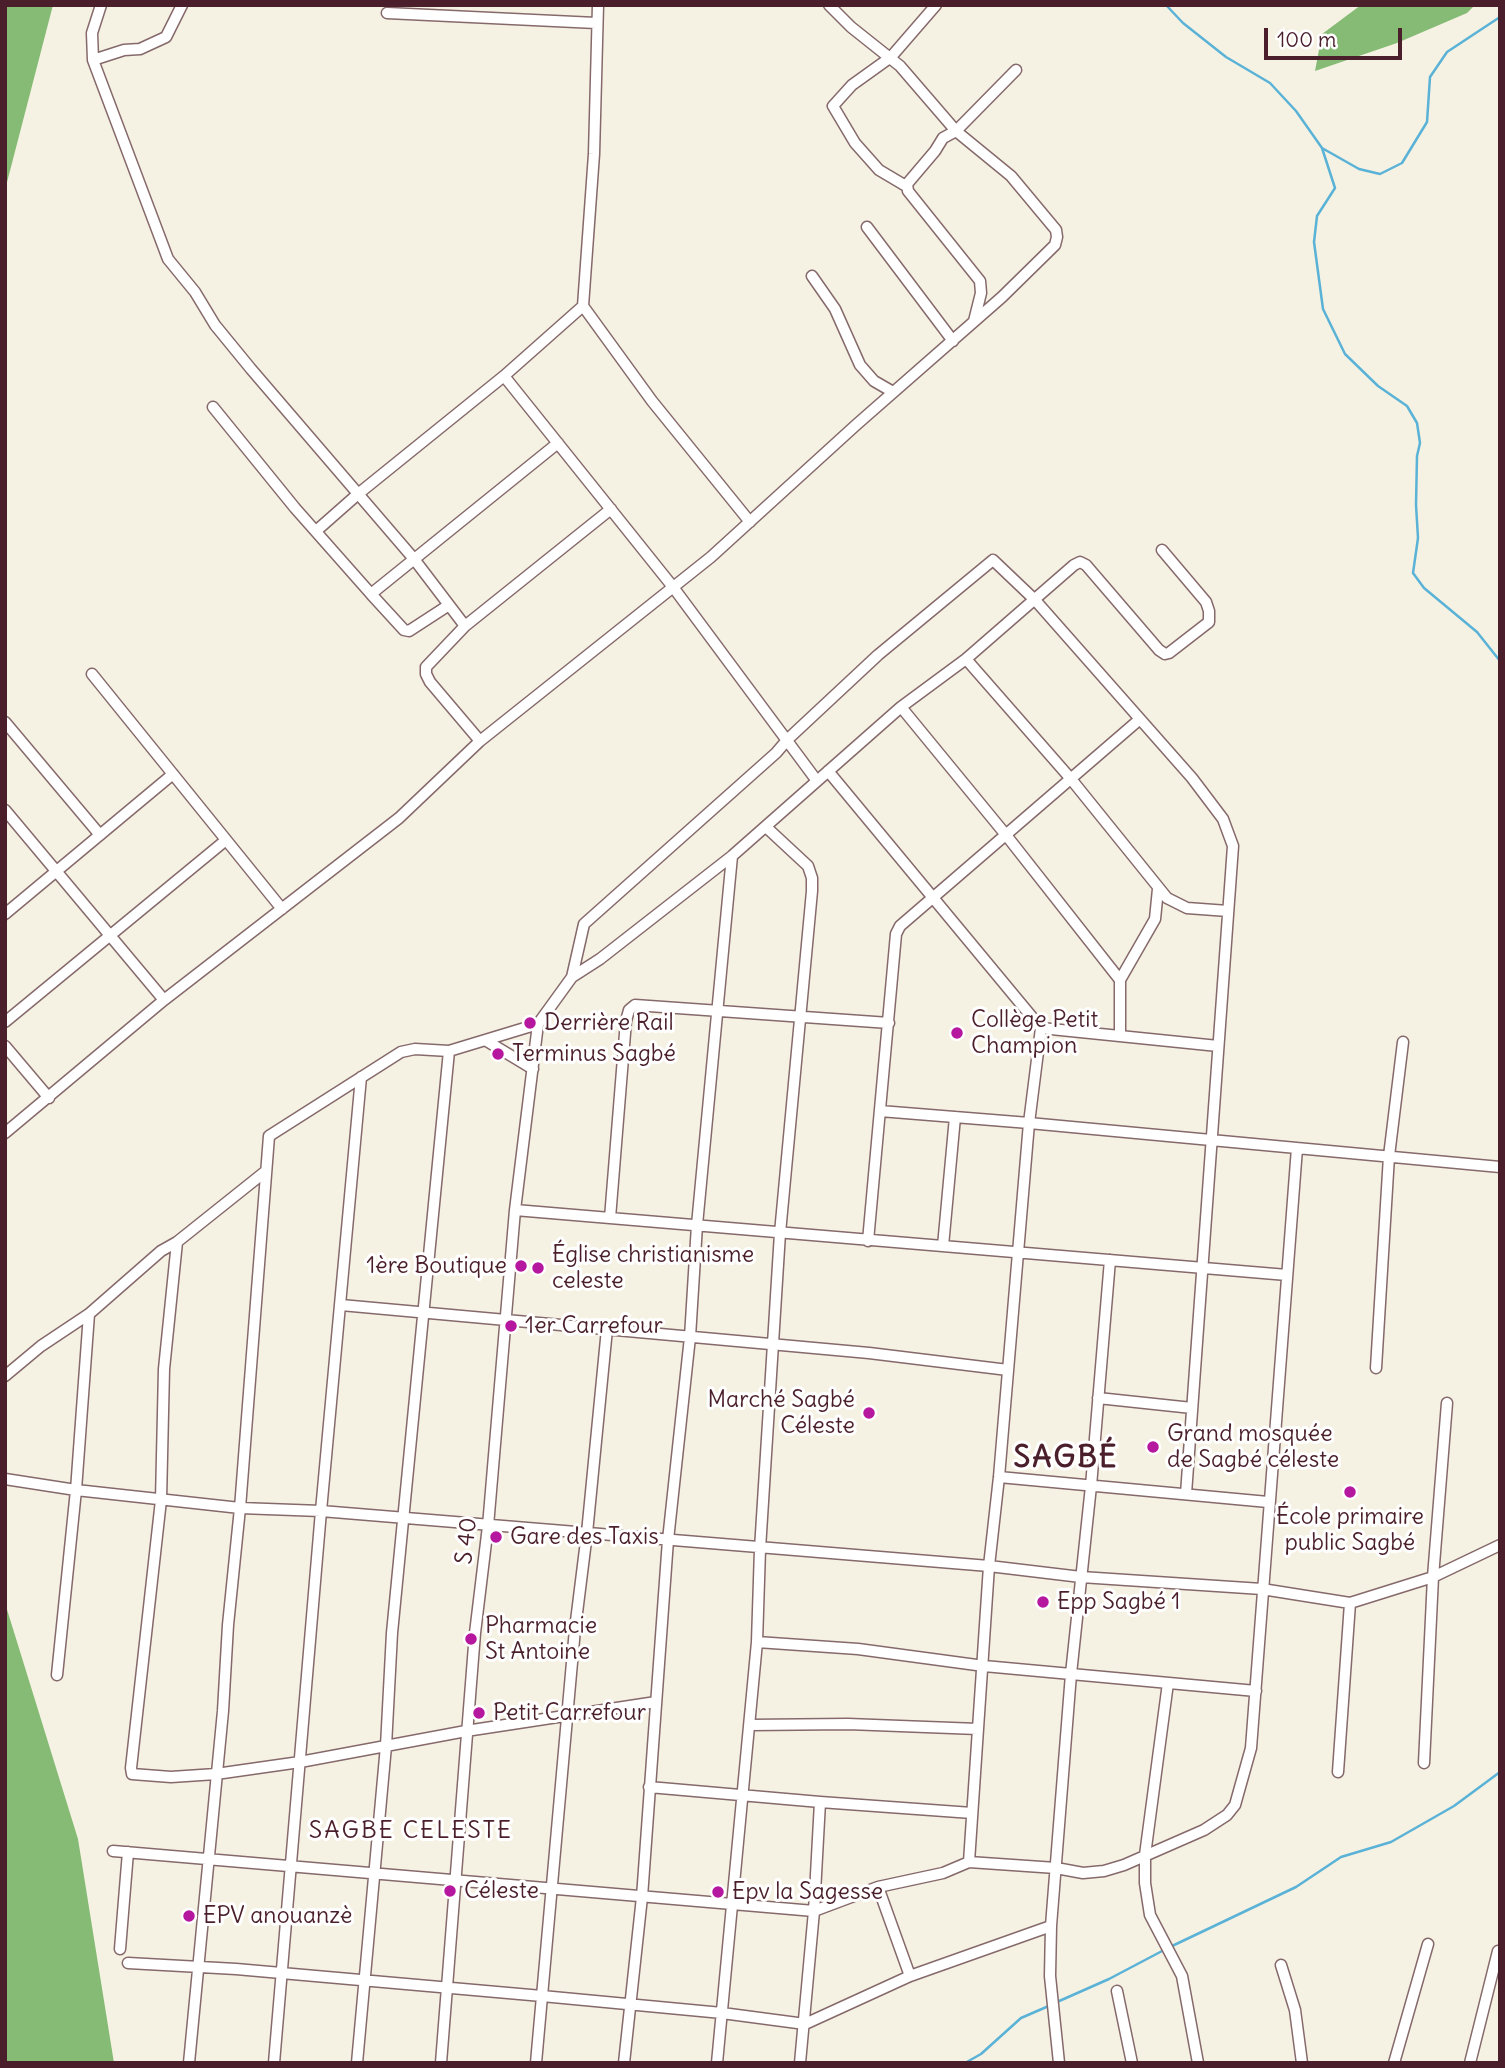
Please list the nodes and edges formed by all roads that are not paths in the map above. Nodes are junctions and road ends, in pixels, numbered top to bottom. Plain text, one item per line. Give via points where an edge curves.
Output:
1 (101, 5) edge
2 (182, 5) edge
3 (598, 5) edge
4 (829, 5) edge
5 (936, 5) edge
6 (438, 10) edge
7 (387, 13) dead end
8 (596, 23) junction
9 (891, 57) junction
10 (93, 60) junction
11 (1016, 70) dead end
12 (956, 131) junction
13 (906, 186) junction
14 (867, 227) dead end
15 (812, 276) dead end
16 (583, 306) junction
17 (974, 321) junction
18 (953, 341) junction
19 (504, 376) junction
20 (893, 392) junction
21 (213, 408) dead end
22 (558, 443) junction
23 (358, 494) junction
24 (611, 509) junction
25 (750, 522) junction
26 (316, 531) junction
27 (1162, 550) dead end
28 (414, 559) junction
29 (673, 587) junction
30 (371, 594) junction
31 (1035, 600) junction
32 (449, 605) junction
33 (466, 626) junction
34 (966, 659) junction
35 (92, 674) dead end
36 (901, 707) junction
37 (1140, 719) junction
38 (5, 722) edge
39 (788, 739) junction
40 (480, 741) junction
41 (828, 771) junction
42 (173, 774) junction
43 (1071, 779) junction
44 (817, 780) junction
45 (5, 810) edge
46 (766, 827) junction
47 (100, 835) junction
48 (1006, 835) junction
49 (226, 840) junction
50 (732, 856) junction
51 (57, 871) junction
52 (1158, 889) junction
53 (933, 896) junction
54 (282, 909) junction
55 (1228, 911) junction
56 (5, 915) edge
57 (109, 935) junction
58 (572, 977) junction
59 (1120, 980) junction
60 (164, 1000) junction
61 (717, 1012) junction
62 (800, 1018) junction
63 (5, 1022) edge
64 (888, 1023) junction
65 (538, 1024) junction
66 (1041, 1028) junction
67 (1119, 1036) junction
68 (485, 1040) junction
69 (1403, 1042) dead end
70 (5, 1046) edge
71 (1219, 1046) junction
72 (449, 1051) junction
73 (533, 1069) junction
74 (361, 1077) junction
75 (49, 1098) junction
76 (880, 1111) junction
77 (955, 1117) junction
78 (1029, 1123) junction
79 (5, 1133) edge
80 (1212, 1140) junction
81 (1297, 1148) junction
82 (1389, 1156) junction
83 (1500, 1167) edge
84 (266, 1171) junction
85 (515, 1210) junction
86 (610, 1217) junction
87 (697, 1225) junction
88 (780, 1233) junction
89 (868, 1241) junction
90 (177, 1242) junction
91 (943, 1247) junction
92 (1017, 1252) junction
93 (1110, 1260) junction
94 (1202, 1267) junction
95 (1287, 1275) junction
96 (341, 1305) junction
97 (423, 1312) junction
98 (89, 1314) junction
99 (505, 1320) junction
100 (607, 1329) junction
101 (690, 1337) junction
102 (774, 1345) junction
103 (1376, 1368) dead end
104 (1008, 1370) junction
105 (5, 1376) edge
106 (1098, 1398) junction
107 (1447, 1403) dead end
108 (1192, 1408) junction
109 (999, 1477) junction
110 (5, 1479) edge
111 (1091, 1486) junction
112 (76, 1490) junction
113 (1186, 1494) junction
114 (161, 1500) junction
115 (1268, 1502) junction
116 (240, 1507) junction
117 (321, 1511) junction
118 (403, 1519) junction
119 (488, 1526) junction
120 (587, 1532) junction
121 (668, 1540) junction
122 (1500, 1545) edge
123 (760, 1549) junction
124 (989, 1566) junction
125 (1081, 1577) junction
126 (1433, 1577) junction
127 (1262, 1589) junction
128 (1350, 1602) junction
129 (757, 1642) junction
130 (984, 1666) junction
131 (1071, 1674) junction
132 (57, 1675) dead end
133 (1168, 1683) junction
134 (1256, 1692) junction
135 (656, 1702) junction
136 (568, 1716) junction
137 (750, 1725) junction
138 (978, 1729) junction
139 (466, 1731) junction
140 (386, 1746) junction
141 (300, 1762) junction
142 (1424, 1763) dead end
143 (1338, 1772) dead end
144 (216, 1774) junction
145 (649, 1787) junction
146 (743, 1794) junction
147 (820, 1802) junction
148 (972, 1812) junction
149 (113, 1851) dead end
150 (128, 1852) junction
151 (1145, 1855) junction
152 (207, 1859) junction
153 (969, 1862) junction
154 (291, 1867) junction
155 (1056, 1868) junction
156 (374, 1873) junction
157 (455, 1880) junction
158 (551, 1887) junction
159 (878, 1887) junction
160 (642, 1898) junction
161 (731, 1904) junction
162 (814, 1911) junction
163 (1051, 1926) junction
164 (1427, 1944) dead end
165 (120, 1950) dead end
166 (1498, 1951) dead end
167 (128, 1963) dead end
168 (1281, 1965) dead end
169 (199, 1966) junction
170 (282, 1973) junction
171 (910, 1976) junction
172 (364, 1981) junction
173 (448, 1989) junction
174 (1117, 1991) dead end
175 (542, 1996) junction
176 (631, 2006) junction
177 (722, 2013) junction
178 (805, 2024) junction
179 (189, 2063) edge
180 (274, 2063) edge
181 (357, 2063) edge
182 (441, 2063) edge
183 (536, 2063) edge
184 (624, 2063) edge
185 (717, 2063) edge
186 (800, 2063) edge
187 (1059, 2063) edge
188 (1132, 2063) edge
189 (1198, 2063) edge
190 (1302, 2063) edge
191 (1394, 2063) edge
192 (1470, 2063) edge

1 - 10 street via 92,33
2 - 10 street via 166,37 140,49
3 - 8 street
4 - 9 street
5 - 9 street
6 - 7 street
6 - 8 street
8 - 16 street via 594,154
9 - 12 street
9 - 13 street via 852,85 833,106 855,143 879,170
10 - 23 street via 168,259 243,360
11 - 12 street
12 - 13 street via 943,138
12 - 17 street via 1011,176 1050,221 1057,237 1044,258
13 - 17 street via 980,281
14 - 18 street
15 - 20 street via 835,309 860,365 874,381
16 - 19 street
16 - 25 street via 652,401
17 - 18 street
18 - 20 street
19 - 22 street
19 - 23 street
20 - 25 street
21 - 26 street
22 - 24 street
22 - 28 street
23 - 26 street
23 - 28 street
24 - 29 street
24 - 33 street
25 - 29 street
26 - 30 street
27 - 31 street via 1206,601 1209,611 1209,622 1169,653 1159,650 1080,562
28 - 30 street
28 - 32 street
29 - 39 street
29 - 40 street
30 - 32 street via 409,631
31 - 34 street
31 - 37 street
31 - 39 street via 993,560 878,655
32 - 33 street
33 - 40 street via 432,659 426,674
34 - 36 street
34 - 43 street
35 - 42 street
36 - 41 street
36 - 48 street
37 - 43 street
37 - 55 street via 1208,798 1230,834
38 - 47 street
39 - 44 street
39 - 58 street via 584,924
40 - 54 street via 399,818
41 - 44 street
41 - 53 street
42 - 47 street
42 - 49 street
43 - 48 street
43 - 52 street
44 - 46 street
45 - 51 street
46 - 50 street
46 - 62 street via 808,866 812,878
47 - 51 street
48 - 53 street
48 - 59 street
49 - 54 street
49 - 57 street
50 - 58 street
50 - 61 street
51 - 56 street
51 - 57 street
52 - 55 street via 1188,908
52 - 59 street via 1155,919
53 - 64 street via 896,934
53 - 66 street
54 - 60 street
55 - 71 street
57 - 60 street
57 - 63 street
58 - 65 street
59 - 67 street
60 - 75 street
61 - 62 street
61 - 86 street via 649,1005 629,1010
61 - 87 street
62 - 64 street
62 - 88 street
64 - 76 street
65 - 68 street
65 - 73 street, S 40
66 - 67 street
66 - 78 street
67 - 71 street
68 - 72 street
68 - 73 street
69 - 82 street
70 - 75 street
71 - 80 street
72 - 74 street via 401,1052
72 - 97 street
73 - 85 street, S 40
74 - 84 street via 269,1136
74 - 96 street
75 - 79 street
76 - 77 street
76 - 89 street
77 - 78 street
77 - 91 street
78 - 80 street
78 - 92 street
80 - 81 street
80 - 94 street
81 - 82 street
81 - 95 street
82 - 83 street
82 - 103 street
84 - 90 street
84 - 116 street
85 - 86 street
85 - 99 street, S 40
86 - 87 street
87 - 88 street
87 - 101 street
88 - 89 street
88 - 102 street
89 - 91 street
90 - 98 street
90 - 114 street via 164,1369
91 - 92 street
92 - 93 street
92 - 104 street
93 - 94 street
93 - 106 street
94 - 95 street
94 - 108 street
95 - 115 street
96 - 97 street
96 - 117 street
97 - 99 street
97 - 118 street
98 - 105 street
98 - 112 street
99 - 100 street
99 - 119 street, S 40
100 - 101 street
100 - 120 street
101 - 102 street
101 - 121 street
102 - 104 street
102 - 123 street
104 - 109 street
106 - 108 street
106 - 111 street
107 - 126 street
108 - 113 street
109 - 111 street
109 - 124 street
110 - 112 street
111 - 113 street
111 - 125 street
112 - 114 street
112 - 132 street
113 - 115 street
114 - 116 street
114 - 144 street via 131,1772
115 - 127 street
116 - 117 street
116 - 144 street
117 - 118 street
117 - 141 street
118 - 119 street
118 - 140 street
119 - 120 street
119 - 139 street, S 40
120 - 121 street
120 - 136 street
121 - 123 street
121 - 135 street
122 - 126 street
123 - 124 street
123 - 129 street
124 - 125 street
124 - 130 street
125 - 127 street
125 - 131 street
126 - 128 street
126 - 142 street
127 - 128 street
127 - 134 street
128 - 143 street
129 - 130 street via 858,1648
129 - 137 street
130 - 131 street
130 - 138 street
131 - 133 street
131 - 155 street
133 - 134 street
133 - 151 street
134 - 151 street via 1251,1748 1235,1805 1204,1830
135 - 136 street
135 - 145 street
136 - 139 street
136 - 158 street
137 - 138 street
137 - 146 street
138 - 148 street
139 - 140 street
139 - 157 street, S 40
140 - 141 street
140 - 156 street
141 - 144 street
141 - 154 street
144 - 152 street
145 - 146 street
145 - 160 street
146 - 147 street
146 - 161 street
147 - 148 street
147 - 162 street
148 - 153 street
149 - 150 street
150 - 152 street
150 - 165 street
151 - 155 street via 1091,1873
151 - 189 street via 1150,1915 1182,1976
152 - 154 street
152 - 169 street
153 - 155 street
153 - 159 street via 943,1873
154 - 156 street
154 - 170 street
155 - 163 street
156 - 157 street
156 - 172 street
157 - 158 street
157 - 173 street, S 40
158 - 160 street
158 - 175 street
159 - 162 street
159 - 171 street
160 - 161 street
160 - 176 street
161 - 162 street
161 - 177 street
162 - 178 street
163 - 171 street
163 - 187 street via 1050,1976
164 - 191 street
166 - 192 street
167 - 169 street
168 - 190 street via 1295,2010
169 - 170 street
169 - 179 street
170 - 172 street
170 - 180 street
171 - 178 street
172 - 173 street
172 - 181 street
173 - 175 street
173 - 182 street, S 40
174 - 188 street
175 - 176 street
175 - 183 street
176 - 177 street
176 - 184 street
177 - 178 street
177 - 185 street
178 - 186 street

